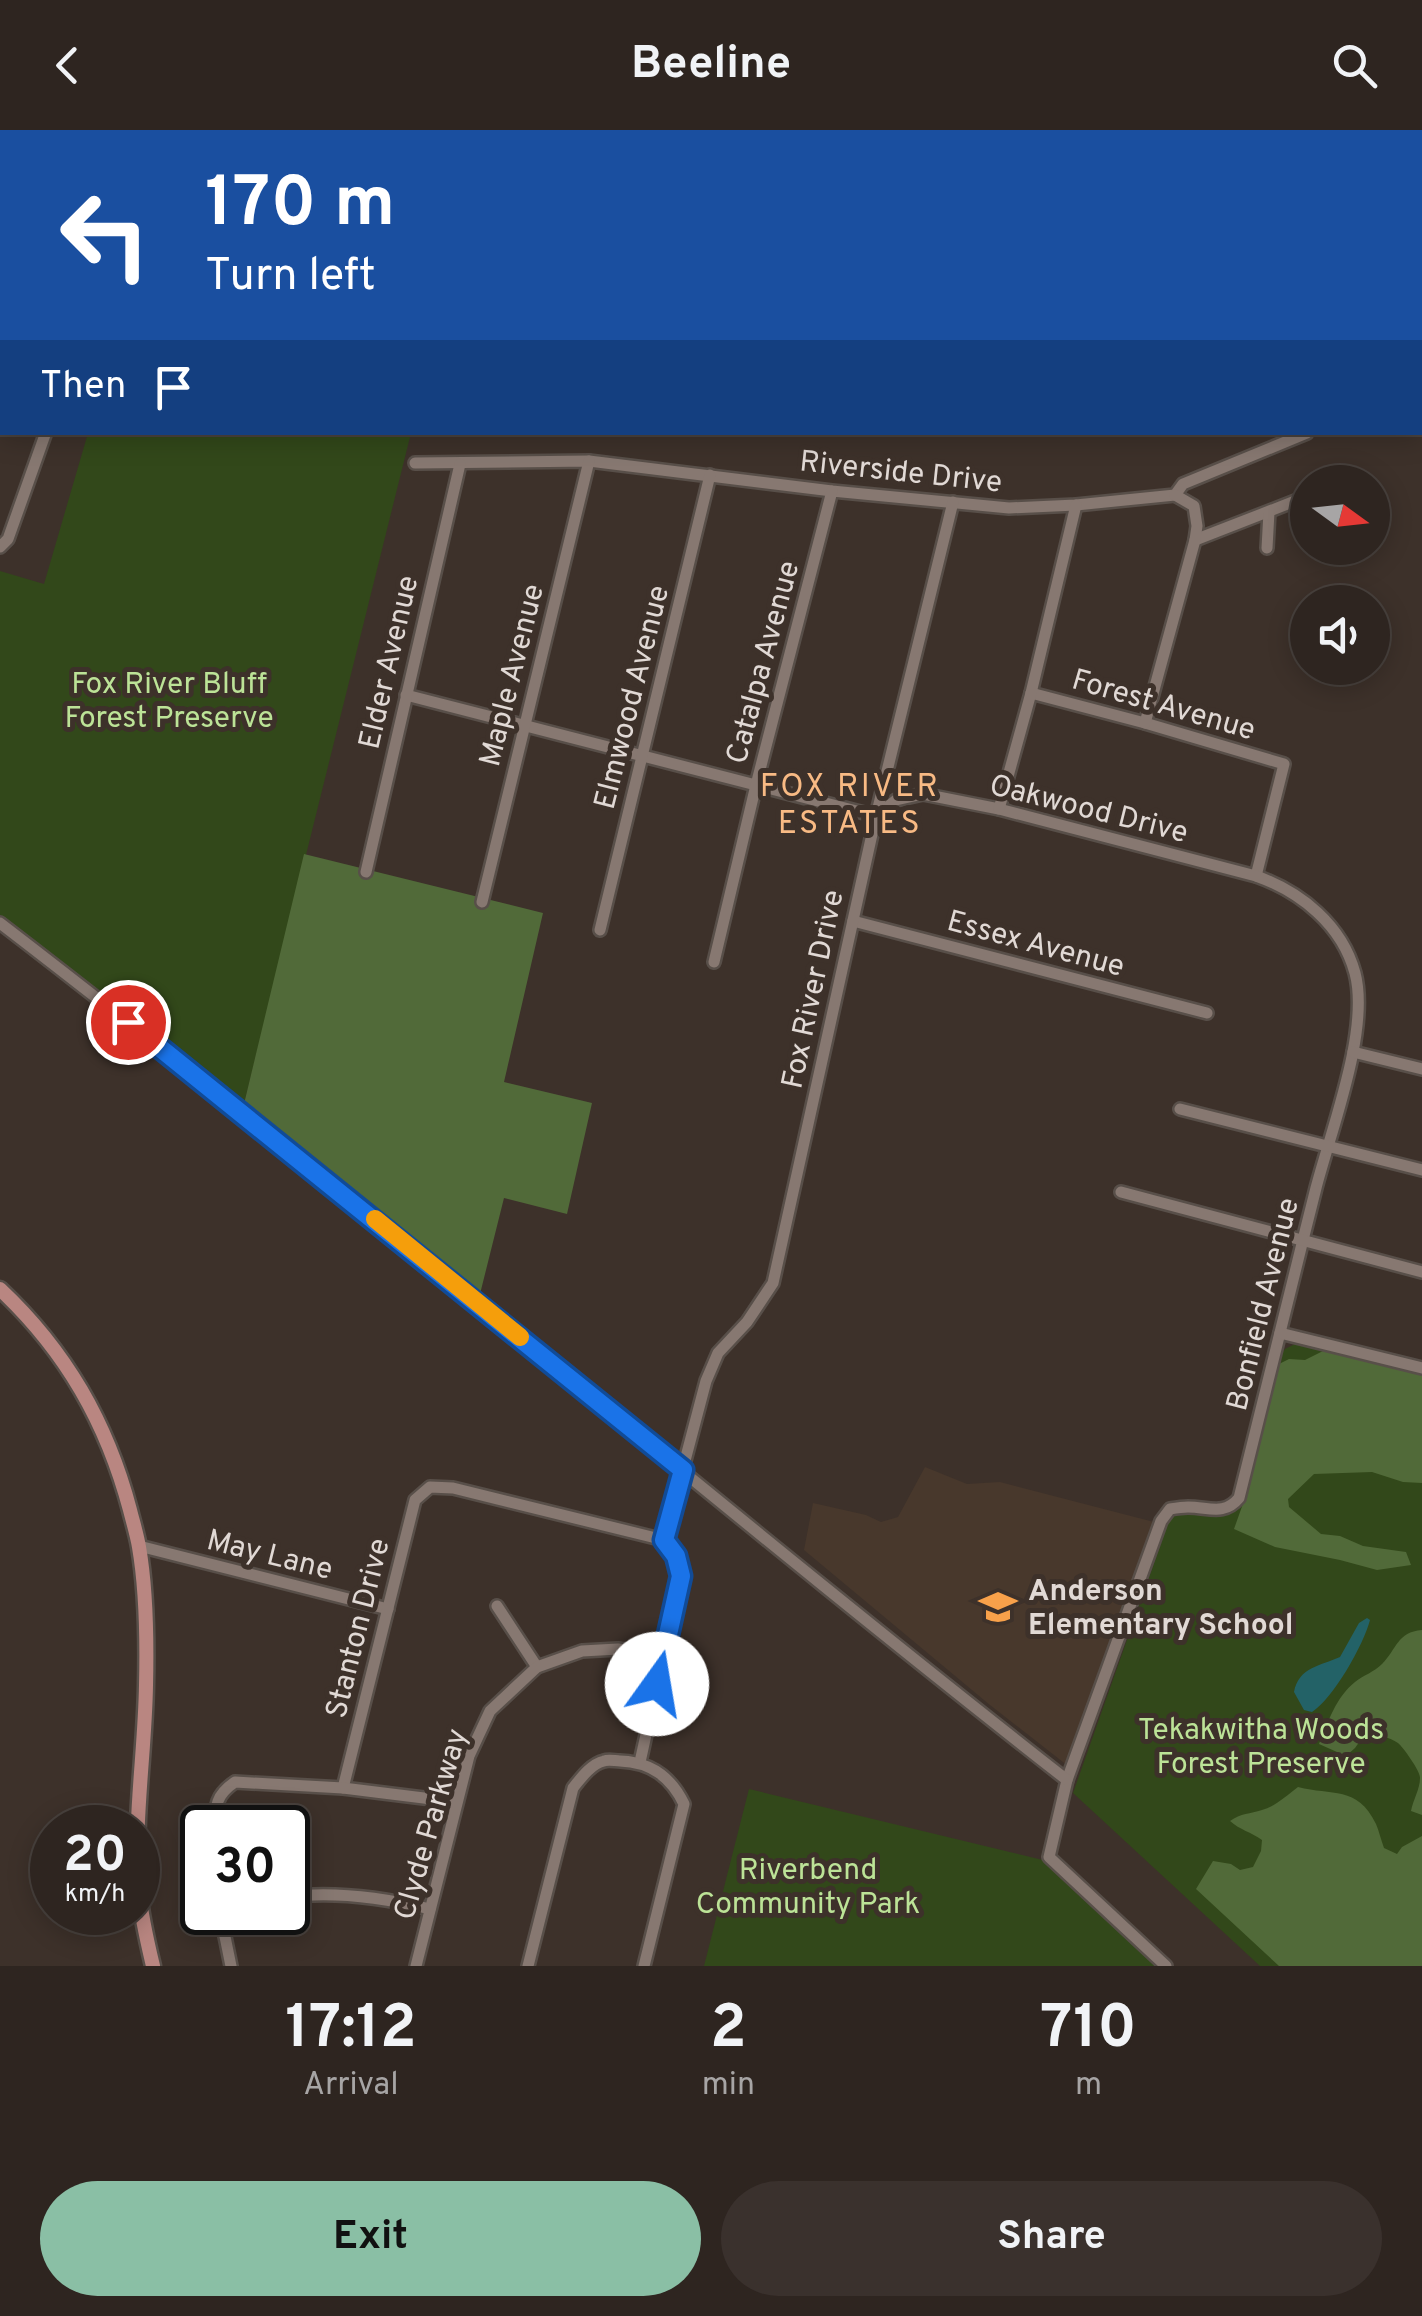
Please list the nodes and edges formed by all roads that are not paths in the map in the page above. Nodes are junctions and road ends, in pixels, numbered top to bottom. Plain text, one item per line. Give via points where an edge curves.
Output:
1 (45, 435) edge
2 (1300, 435) edge
3 (589, 461) junction
4 (416, 463) dead end
5 (460, 464) junction
6 (710, 475) junction
7 (832, 491) junction
8 (1175, 495) junction
9 (953, 502) junction
10 (1290, 503) edge
11 (1076, 504) junction
12 (1269, 512) junction
13 (1196, 540) junction
14 (0, 548) edge
15 (1266, 548) dead end
16 (1030, 693) junction
17 (406, 695) junction
18 (1145, 723) junction
19 (523, 727) junction
20 (642, 756) junction
21 (756, 785) junction
22 (999, 810) junction
23 (876, 816) junction
24 (366, 872) dead end
25 (1256, 876) junction
26 (482, 902) dead end
27 (852, 921) junction
28 (0, 923) edge
29 (600, 930) dead end
30 (714, 962) dead end
31 (1207, 1013) dead end
32 (1354, 1052) junction
33 (1422, 1069) edge
34 (1180, 1109) dead end
35 (1327, 1146) junction
36 (1422, 1170) edge
37 (1121, 1192) dead end
38 (1303, 1240) junction
39 (1422, 1272) edge
40 (0, 1289) edge
41 (1280, 1333) junction
42 (1422, 1368) edge
43 (683, 1470) junction
44 (664, 1540) junction
45 (139, 1546) junction
46 (497, 1606) dead end
47 (388, 1609) junction
48 (664, 1656) junction
49 (536, 1668) junction
50 (640, 1762) junction
51 (1067, 1780) junction
52 (342, 1788) junction
53 (456, 1802) junction
54 (217, 1805) edge
55 (310, 1895) edge
56 (430, 1909) junction
57 (225, 1935) edge
58 (153, 1966) edge
59 (231, 1966) edge
60 (416, 1966) edge
61 (528, 1966) edge
62 (644, 1966) edge
63 (1166, 1966) edge

1 - 14 street
2 - 8 street, Riverside Drive via 1183,484
3 - 5 street, Riverside Drive
3 - 6 street, Riverside Drive
3 - 19 street, Maple Avenue
4 - 5 street, Riverside Drive
5 - 17 street, Elder Avenue
6 - 7 street, Riverside Drive
6 - 20 street, Elmwood Avenue
7 - 9 street, Riverside Drive
7 - 21 street, Catalpa Avenue
8 - 11 street, Riverside Drive
8 - 13 street via 1194,506
9 - 11 street, Riverside Drive via 1010,508
9 - 23 street, Fox River Drive
10 - 12 street
11 - 16 street
12 - 13 street
12 - 15 street
13 - 18 street
16 - 18 street, Forest Avenue
16 - 22 street
17 - 19 street
17 - 24 street, Elder Avenue
18 - 25 street, Forest Avenue via 1284,764
19 - 20 street
19 - 26 street, Maple Avenue
20 - 21 street
20 - 29 street, Elmwood Avenue
21 - 23 street
21 - 30 street, Catalpa Avenue
22 - 23 street, Oakwood Drive via 923,794 896,800
22 - 25 street, Oakwood Drive
23 - 27 street, Fox River Drive
25 - 32 street, Oakwood Drive via 1303,900 1344,946 1359,1007
27 - 31 street, Essex Avenue
27 - 43 street, Fox River Drive via 772,1282 718,1353
28 - 43 street
32 - 33 street
32 - 35 street, Bonfield Avenue
34 - 35 street
35 - 36 street
35 - 38 street, Bonfield Avenue
37 - 38 street
38 - 39 street
38 - 41 street, Bonfield Avenue
40 - 45 main road via 78,1384 114,1457
41 - 42 street
41 - 51 street, Bonfield Avenue via 1239,1498 1222,1510 1170,1509 1161,1521
43 - 44 street, Fox River Drive
43 - 51 street
44 - 47 street, Stanton Drive via 430,1487 415,1500
44 - 48 street via 681,1576
45 - 47 street, May Lane
45 - 58 main road via 146,1685 139,1892
46 - 49 street
47 - 52 street, Stanton Drive
48 - 49 street, Clyde Parkway via 582,1651
48 - 50 street
49 - 53 street, Clyde Parkway via 490,1711
50 - 61 street via 604,1760 574,1788
50 - 62 street via 664,1775 684,1804
51 - 63 street via 1049,1857
52 - 53 street
52 - 54 street via 235,1782
53 - 56 street, Clyde Parkway
55 - 56 street via 384,1898
56 - 60 street, Clyde Parkway
57 - 59 street

